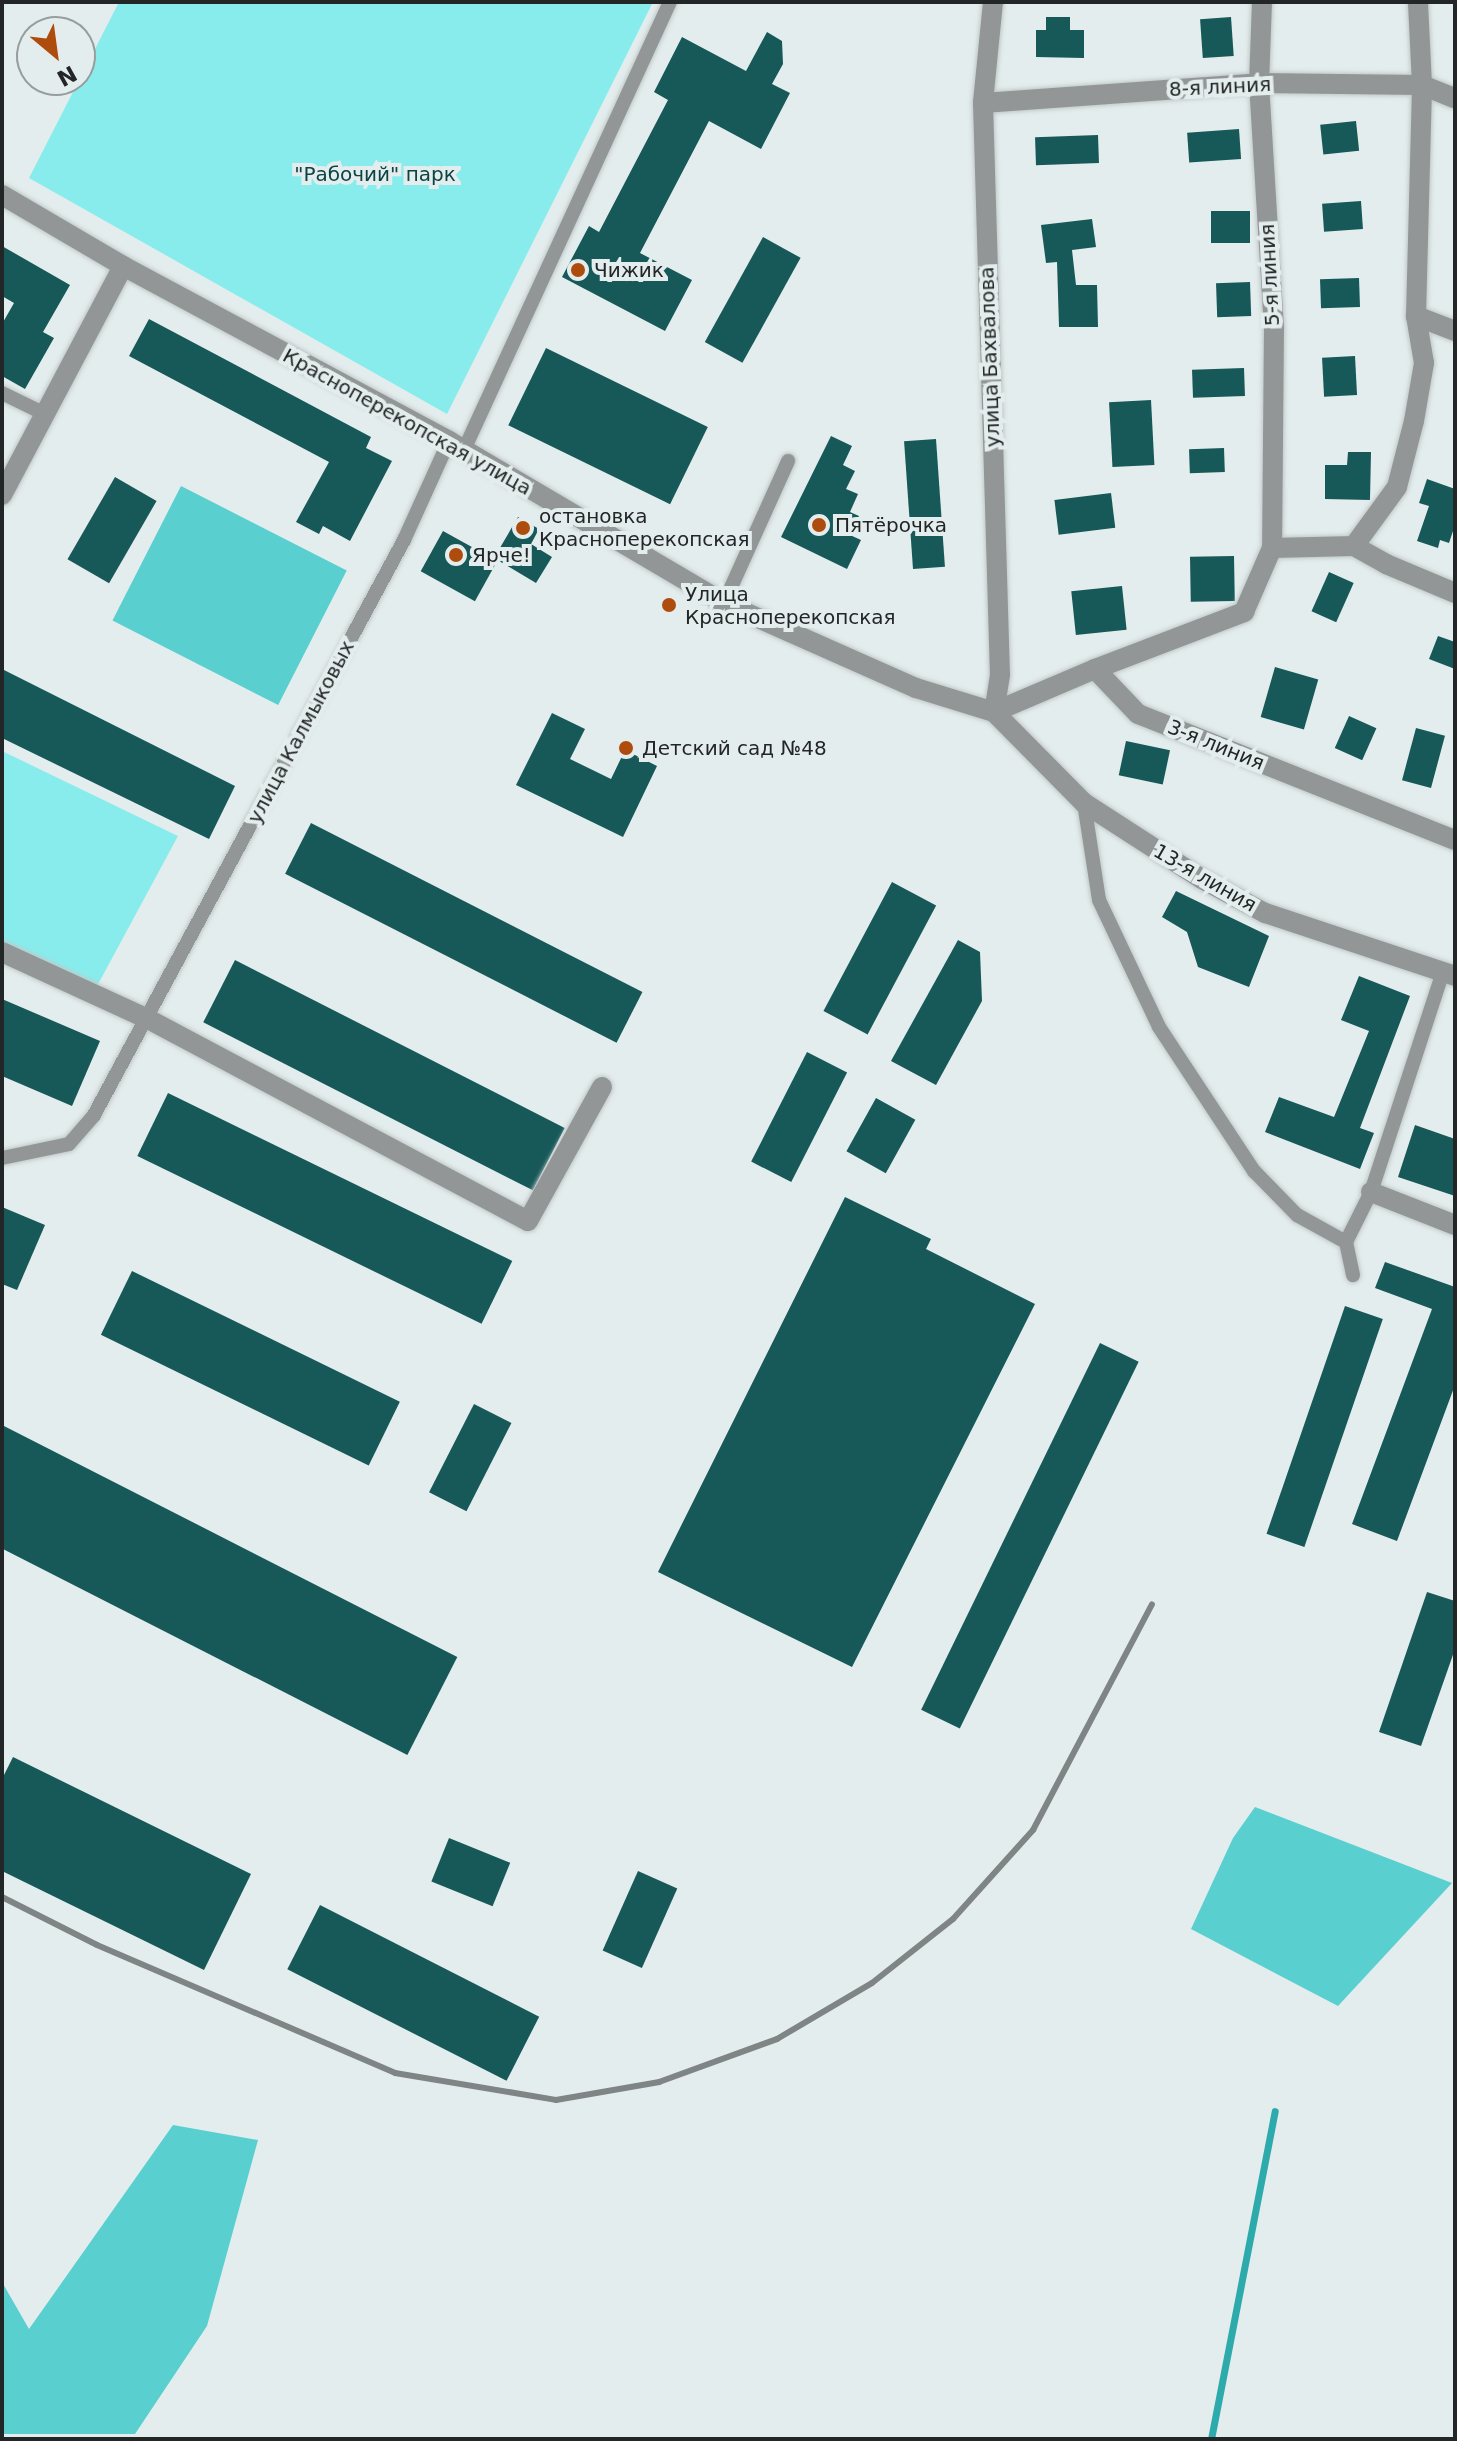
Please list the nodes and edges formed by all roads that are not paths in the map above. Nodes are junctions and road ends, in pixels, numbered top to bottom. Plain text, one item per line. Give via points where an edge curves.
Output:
1 (670, 2) edge
2 (993, 2) edge
3 (1262, 2) edge
4 (1418, 2) edge
5 (1259, 83) junction
6 (1422, 85) junction
7 (1455, 98) edge
8 (983, 103) junction
9 (2, 195) edge
10 (123, 266) junction
11 (1416, 316) junction
12 (1455, 331) edge
13 (2, 393) edge
14 (45, 414) junction
15 (456, 447) junction
16 (788, 461) dead end
17 (2, 495) edge
18 (1354, 546) junction
19 (1272, 548) junction
20 (1455, 593) edge
21 (724, 603) junction
22 (1095, 669) junction
23 (994, 712) junction
24 (1084, 803) junction
25 (1455, 840) edge
26 (2, 952) edge
27 (1449, 974) edge
28 (148, 1019) junction
29 (602, 1087) dead end
30 (2, 1158) edge
31 (1371, 1192) junction
32 (1455, 1225) edge
33 (1346, 1242) junction
34 (1353, 1275) dead end

1 - 15 lane, улица Калмыковых
2 - 8 street, улица Бахвалова
3 - 5 street, 5-я линия
4 - 6 street
5 - 6 street, 8-я линия
5 - 8 street, 8-я линия
5 - 19 street, 5-я линия via 1274,327
6 - 7 street, 8-я линия
6 - 11 street
8 - 23 street, улица Бахвалова via 1000,675
9 - 10 street, Красноперекопская улица
10 - 14 street
10 - 15 street, Красноперекопская улица
11 - 12 street
11 - 18 street via 1424,363 1401,474 1389,500
13 - 14 lane
14 - 17 street
15 - 21 street, Красноперекопская улица
15 - 28 lane, улица Калмыковых
16 - 21 lane
18 - 19 street
18 - 20 street
19 - 22 street via 1244,612
21 - 23 street, Красноперекопская улица via 916,688
22 - 23 street
22 - 25 street, 3-я линия via 1138,714
23 - 24 street, 13-я линия
24 - 27 street, 13-я линия via 1265,913
24 - 33 lane via 1099,900 1159,1027 1254,1171 1297,1215
26 - 28 street
27 - 31 lane
28 - 29 street via 528,1221
28 - 30 lane, улица Калмыковых via 94,1115 69,1144
31 - 32 street
31 - 33 lane
33 - 34 lane

